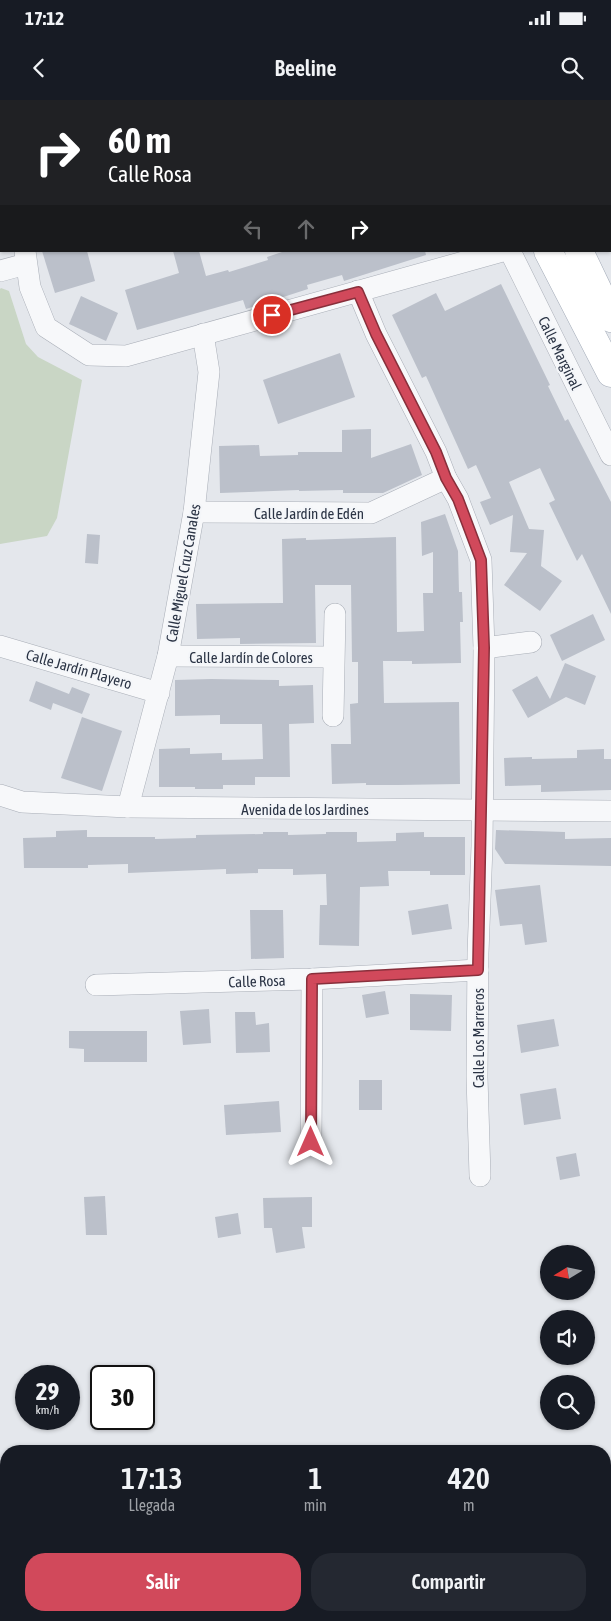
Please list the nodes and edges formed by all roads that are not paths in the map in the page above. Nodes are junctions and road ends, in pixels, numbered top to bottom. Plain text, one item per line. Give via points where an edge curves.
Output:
1 (499, 252) edge
2 (510, 252) edge
3 (549, 252) edge
4 (579, 252) edge
5 (26, 258) edge
6 (0, 271) edge
7 (358, 292) junction
8 (611, 318) edge
9 (203, 334) junction
10 (611, 374) edge
11 (611, 455) edge
12 (446, 478) junction
13 (194, 512) junction
14 (335, 614) dead end
15 (531, 642) dead end
16 (0, 646) edge
17 (484, 648) junction
18 (168, 656) junction
19 (333, 657) junction
20 (159, 693) junction
21 (333, 716) dead end
22 (0, 794) edge
23 (128, 807) junction
24 (482, 810) junction
25 (611, 811) edge
26 (478, 970) junction
27 (312, 979) junction
28 (96, 985) dead end
29 (311, 1142) dead end
30 (480, 1176) dead end

1 - 7 street
2 - 11 street, Calle Marginal
3 - 10 main road
4 - 8 main road
5 - 6 street
5 - 9 street via 30,287 46,327 89,355 126,356
7 - 9 street
7 - 12 street, Calle Los Marreros
9 - 13 street, Calle Miguel Cruz Canales via 209,372
12 - 13 street, Calle Jardín de Edén via 371,513
12 - 17 street, Calle Los Marreros via 458,499 481,560
13 - 18 street, Calle Miguel Cruz Canales
14 - 19 street, Calle Jardín de Colores
15 - 17 street
16 - 20 street, Calle Jardín Playero
17 - 24 street, Calle Los Marreros
18 - 19 street, Calle Jardín de Colores
18 - 20 street, Calle Miguel Cruz Canales
19 - 21 street, Calle Jardín de Colores
20 - 23 street, Calle Miguel Cruz Canales
22 - 23 street, Avenida de los Jardines via 22,802
23 - 24 street, Avenida de los Jardines
24 - 25 street, Avenida de los Jardines
24 - 26 street, Calle Los Marreros
26 - 27 street, Calle Rosa
26 - 30 street, Calle Los Marreros
27 - 28 street, Calle Rosa
27 - 29 street

